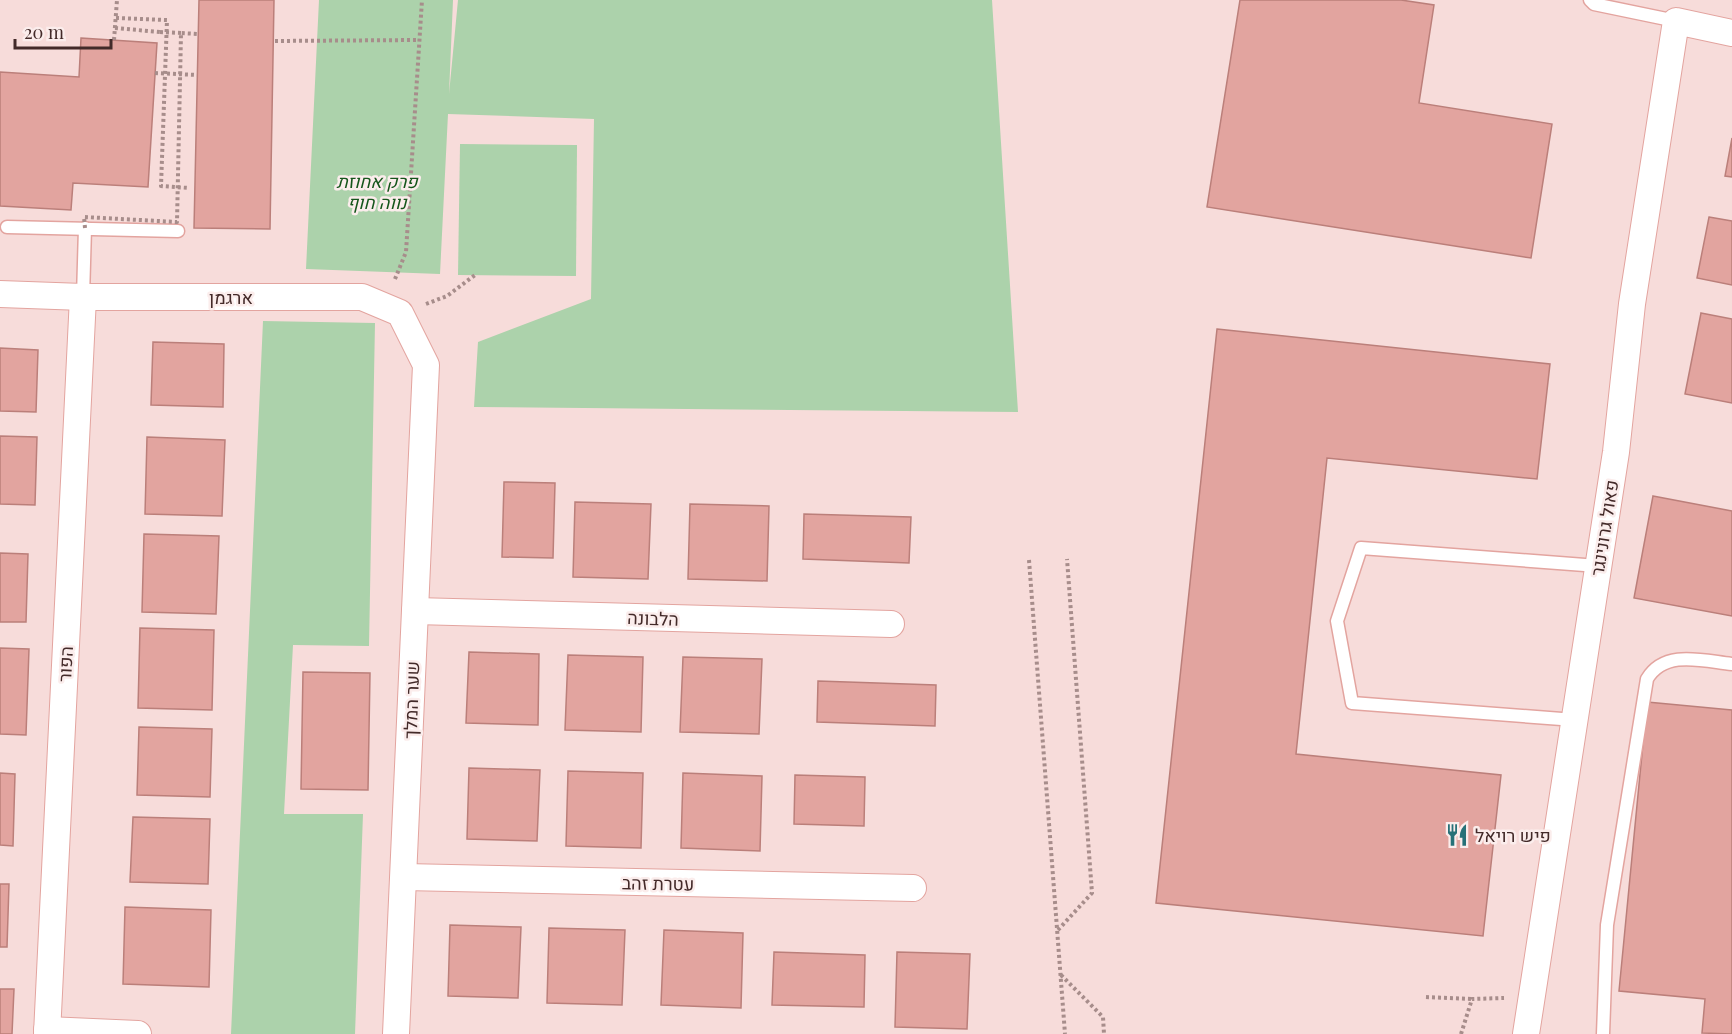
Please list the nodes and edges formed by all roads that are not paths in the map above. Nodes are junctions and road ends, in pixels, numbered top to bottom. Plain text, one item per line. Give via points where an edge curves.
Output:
1 (1590, 0) edge
2 (1676, 21) junction
3 (1732, 33) edge
4 (7, 227) dead end
5 (85, 228) junction
6 (177, 231) dead end
7 (0, 294) edge
8 (83, 297) junction
9 (426, 365) joint
10 (1598, 566) junction
11 (415, 611) junction
12 (891, 624) dead end
13 (1732, 664) edge
14 (1575, 720) junction
15 (404, 878) junction
16 (913, 888) dead end
17 (47, 1032) edge
18 (138, 1034) edge
19 (396, 1034) edge
20 (1526, 1034) edge
21 (1603, 1034) edge

1 - 2 lane
2 - 3 street
2 - 10 street, פאול גרונינגר via 1632,304 1616,452
4 - 5 lane
5 - 6 lane
5 - 8 lane
7 - 8 street, ארגמן
8 - 9 street, ארגמן via 362,297 400,313
8 - 17 street, הפור
9 - 11 street, שער המלך
10 - 14 street, פאול גרונינגר
10 - 14 lane via 1361,548 1337,621 1352,703
11 - 12 street, הלבונה
11 - 15 street, שער המלך
13 - 21 lane via 1683,658 1652,670 1647,680 1606,925
14 - 20 street, פאול גרונינגר
15 - 16 street, עטרת זהב
15 - 19 street, שער המלך
17 - 18 street, הפור

